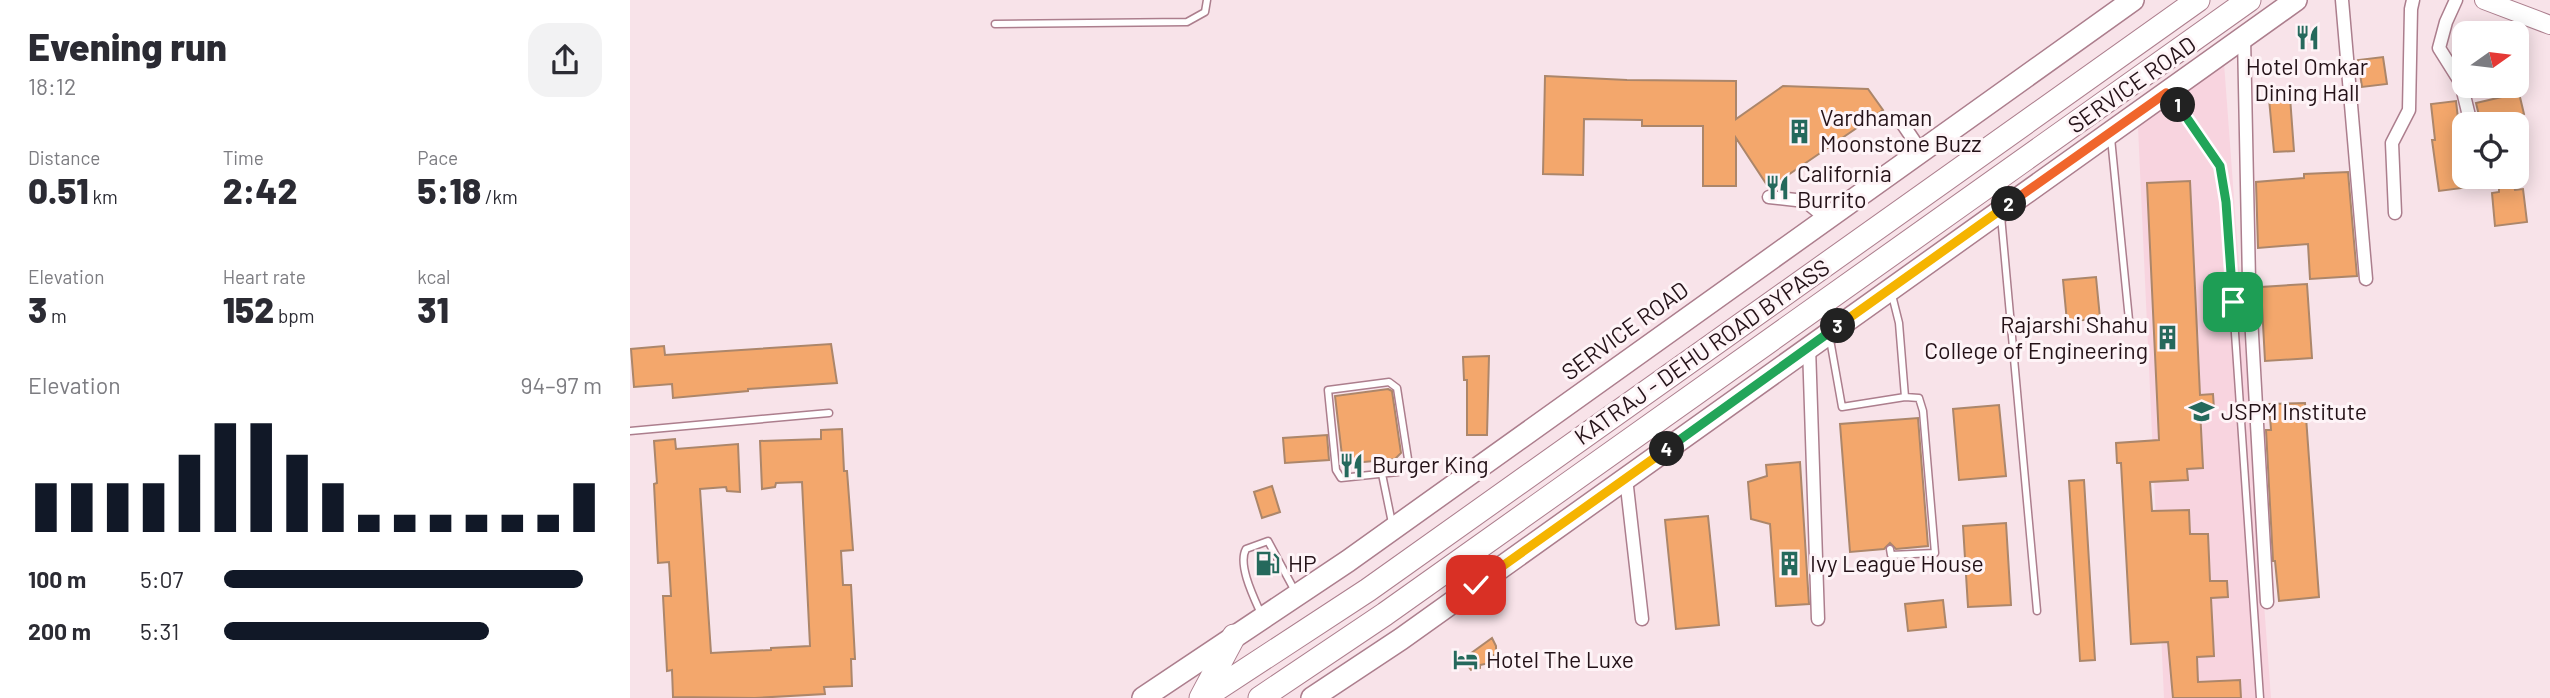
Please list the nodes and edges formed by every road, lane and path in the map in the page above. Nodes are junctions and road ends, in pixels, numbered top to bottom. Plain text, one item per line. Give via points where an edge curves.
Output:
1 (1207, 0) edge
2 (2133, 0) edge
3 (2198, 0) edge
4 (2249, 0) edge
5 (2296, 0) edge
6 (2342, 0) edge
7 (2413, 0) edge
8 (2456, 0) edge
9 (2484, 0) edge
10 (995, 23) dead end
11 (2550, 25) edge
12 (2244, 37) junction
13 (2166, 93) junction
14 (2468, 112) edge
15 (1900, 120) dead end
16 (2110, 133) junction
17 (1921, 152) junction
18 (1769, 197) dead end
19 (2000, 211) junction
20 (2395, 213) dead end
21 (1827, 219) junction
22 (2366, 279) dead end
23 (1891, 289) junction
24 (2129, 320) dead end
25 (1816, 343) junction
26 (1905, 397) junction
27 (830, 413) dead end
28 (630, 431) edge
29 (1382, 474) junction
30 (1626, 478) junction
31 (1393, 529) junction
32 (1891, 549) dead end
33 (1297, 595) junction
34 (2267, 602) dead end
35 (2037, 611) dead end
36 (1263, 617) junction
37 (1642, 619) dead end
38 (1818, 619) dead end
39 (1234, 636) junction
40 (1143, 698) edge
41 (1202, 698) edge
42 (1260, 698) edge
43 (1312, 698) edge
44 (2260, 698) edge

1 - 10 lane via 1205,12 1187,22
2 - 17 main road, SERVICE ROAD
3 - 41 highway, KATRAJ - DEHU ROAD BYPASS via 1368,590
4 - 42 highway, KATRAJ - DEHU ROAD BYPASS
5 - 12 main road, SERVICE ROAD
6 - 22 street
7 - 20 street via 2409,110 2392,143
8 - 14 street via 2439,48 2461,83
9 - 11 street
12 - 13 main road, SERVICE ROAD
12 - 34 street via 2249,281
13 - 16 main road, SERVICE ROAD
13 - 44 lane via 2187,115 2220,166 2226,202
15 - 17 street
16 - 19 main road, SERVICE ROAD
16 - 24 lane
17 - 21 main road, SERVICE ROAD
18 - 21 street via 1805,201
19 - 23 main road, SERVICE ROAD
19 - 35 lane
21 - 31 main road, SERVICE ROAD
23 - 25 main road, SERVICE ROAD
23 - 26 lane via 1899,323
25 - 26 lane via 1831,345 1842,407
25 - 30 main road, SERVICE ROAD
25 - 38 street
26 - 32 lane via 1919,398 1923,411 1935,553 1891,555
27 - 28 lane
29 - 29 lane via 1398,472 1408,459 1397,388 1389,382 1329,388 1338,475
29 - 31 lane
30 - 37 street
30 - 43 main road, SERVICE ROAD
31 - 33 main road, SERVICE ROAD
33 - 36 main road, SERVICE ROAD
33 - 36 lane via 1268,541 1246,549 1244,565
36 - 39 main road, SERVICE ROAD
39 - 40 main road, SERVICE ROAD
39 - 41 highway

